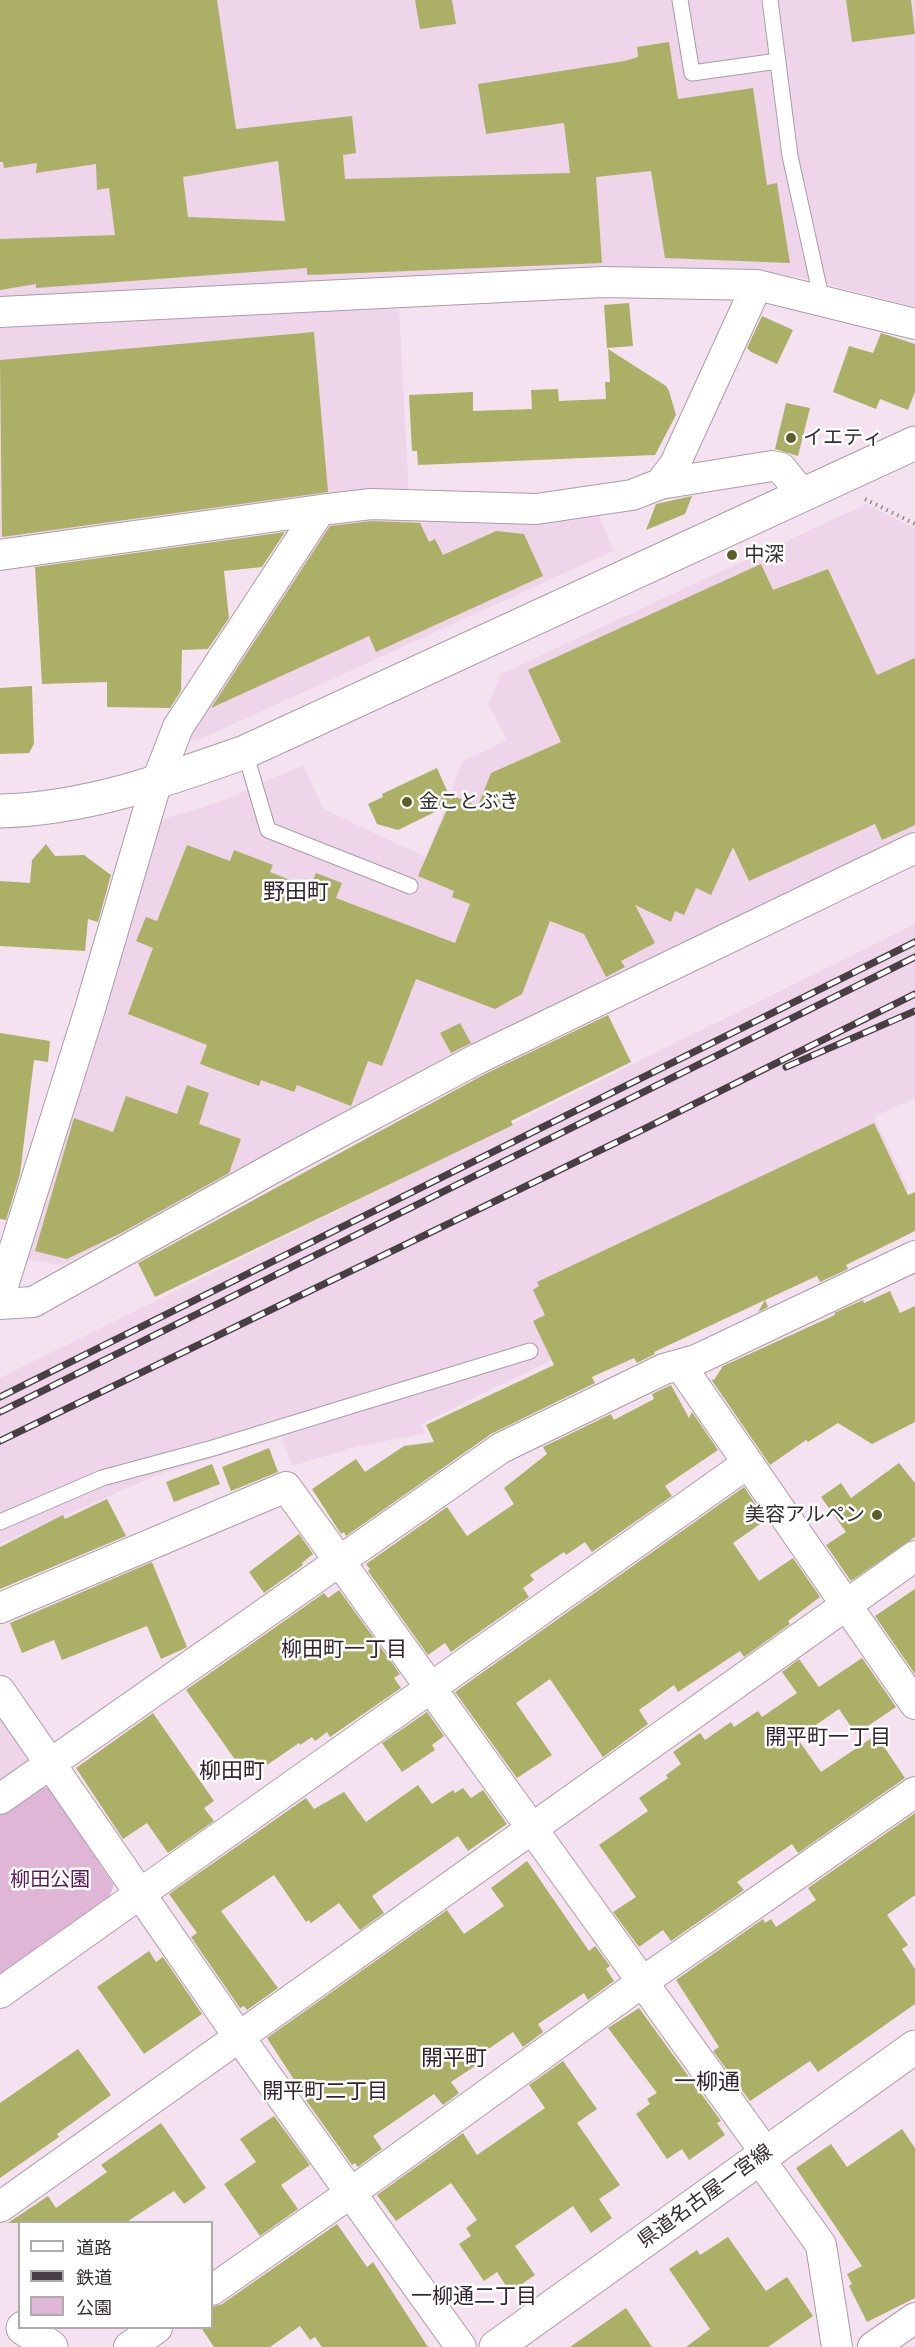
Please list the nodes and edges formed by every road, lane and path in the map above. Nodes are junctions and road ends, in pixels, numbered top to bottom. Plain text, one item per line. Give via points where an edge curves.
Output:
1 (680, 0) edge
2 (770, 0) edge
3 (778, 61) junction
4 (757, 285) junction
5 (822, 301) junction
6 (0, 312) edge
7 (915, 324) edge
8 (915, 443) edge
9 (660, 484) junction
10 (816, 487) junction
11 (320, 510) junction
12 (915, 524) edge
13 (0, 555) edge
14 (245, 752) junction
15 (156, 784) junction
16 (0, 811) edge
17 (915, 848) edge
18 (410, 886) dead end
19 (915, 1256) edge
20 (0, 1295) edge
21 (0, 1304) edge
22 (530, 1351) dead end
23 (680, 1365) junction
24 (748, 1464) junction
25 (0, 1522) edge
26 (915, 1556) edge
27 (339, 1560) junction
28 (846, 1605) junction
29 (0, 1608) edge
30 (431, 1688) junction
31 (0, 1691) edge
32 (915, 1704) edge
33 (51, 1763) junction
34 (915, 1792) edge
35 (0, 1799) edge
36 (532, 1827) junction
37 (140, 1894) junction
38 (641, 1983) junction
39 (0, 1993) edge
40 (239, 2037) junction
41 (915, 2047) edge
42 (761, 2154) junction
43 (352, 2193) junction
44 (0, 2207) edge
45 (213, 2289) edge
46 (0, 2311) edge
47 (915, 2318) edge
48 (18, 2324) edge
49 (25, 2329) edge
50 (156, 2329) edge
51 (51, 2347) edge
52 (129, 2347) edge
53 (461, 2347) edge
54 (496, 2347) edge
55 (837, 2347) edge
56 (873, 2347) edge

1 - 3 lane via 692,73
2 - 3 lane
3 - 5 lane via 790,156
4 - 5 street
4 - 6 street via 594,282
4 - 9 street via 675,464
5 - 7 street
8 - 10 street
9 - 10 street via 772,466
9 - 11 street via 632,495 536,508 371,504
10 - 12 path
10 - 14 street
11 - 13 street
11 - 15 street via 178,727
14 - 15 street
14 - 18 lane via 268,830
15 - 16 street via 99,799
15 - 20 street
17 - 21 street via 477,1059 33,1302
19 - 23 street
22 - 25 lane via 102,1478
23 - 24 street
23 - 27 street via 664,1369 501,1448
24 - 28 street
24 - 30 street
26 - 28 street
27 - 29 street via 286,1487
27 - 30 street
27 - 33 street
28 - 32 street
28 - 36 street
30 - 36 street
30 - 37 street
31 - 33 street
33 - 35 street
33 - 37 street
34 - 38 street
36 - 38 street
36 - 40 street
37 - 39 street
37 - 40 street
38 - 42 street
38 - 43 street
40 - 43 street
40 - 44 street
41 - 42 street, 県道名古屋一宮線
42 - 54 street, 県道名古屋一宮線
42 - 55 street via 821,2245
43 - 45 street
43 - 53 street
46 - 48 street
47 - 56 street
49 - 51 street
50 - 52 street

